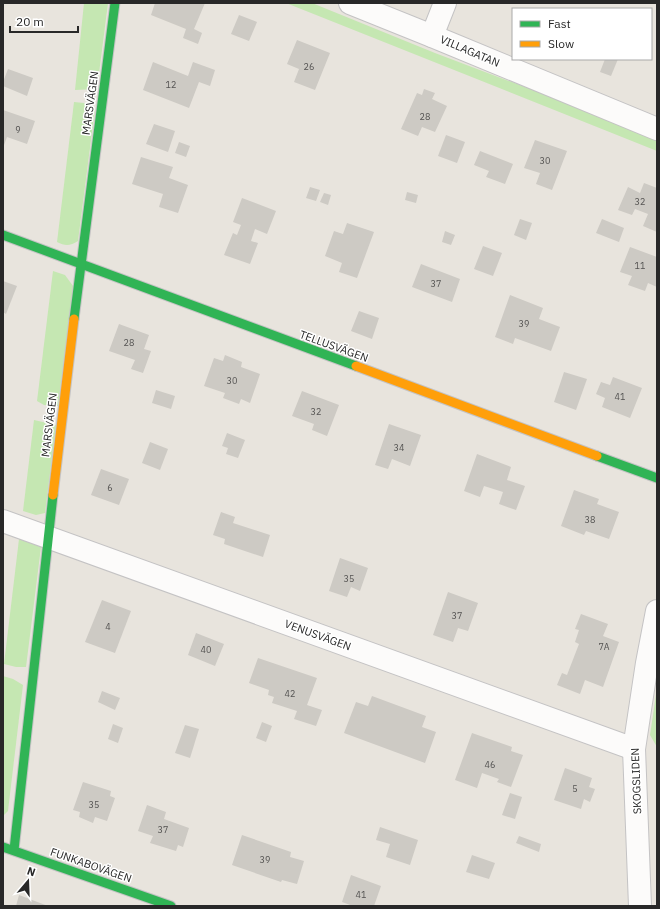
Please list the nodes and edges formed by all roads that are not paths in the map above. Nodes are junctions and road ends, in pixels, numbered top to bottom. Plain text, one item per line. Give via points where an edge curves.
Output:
1 (115, 3) edge
2 (350, 3) edge
3 (445, 3) edge
4 (432, 36) junction
5 (657, 129) edge
6 (3, 235) edge
7 (80, 264) junction
8 (657, 478) edge
9 (3, 520) edge
10 (48, 537) junction
11 (657, 611) edge
12 (634, 748) junction
13 (3, 847) edge
14 (14, 850) junction
15 (171, 906) edge
16 (640, 906) edge

1 - 7 street, MARSVÄGEN
2 - 4 street, VILLAGATAN
3 - 4 street
4 - 5 street, VILLAGATAN
6 - 7 street, TELLUSVÄGEN
7 - 8 street, TELLUSVÄGEN
7 - 10 street, MARSVÄGEN
9 - 10 street, VENUSVÄGEN
10 - 12 street, VENUSVÄGEN
10 - 14 street, MARSVÄGEN
11 - 12 street, SKOGSLIDEN
12 - 16 street, SKOGSLIDEN
13 - 14 street, FUNKABOVÄGEN
14 - 15 street, FUNKABOVÄGEN

